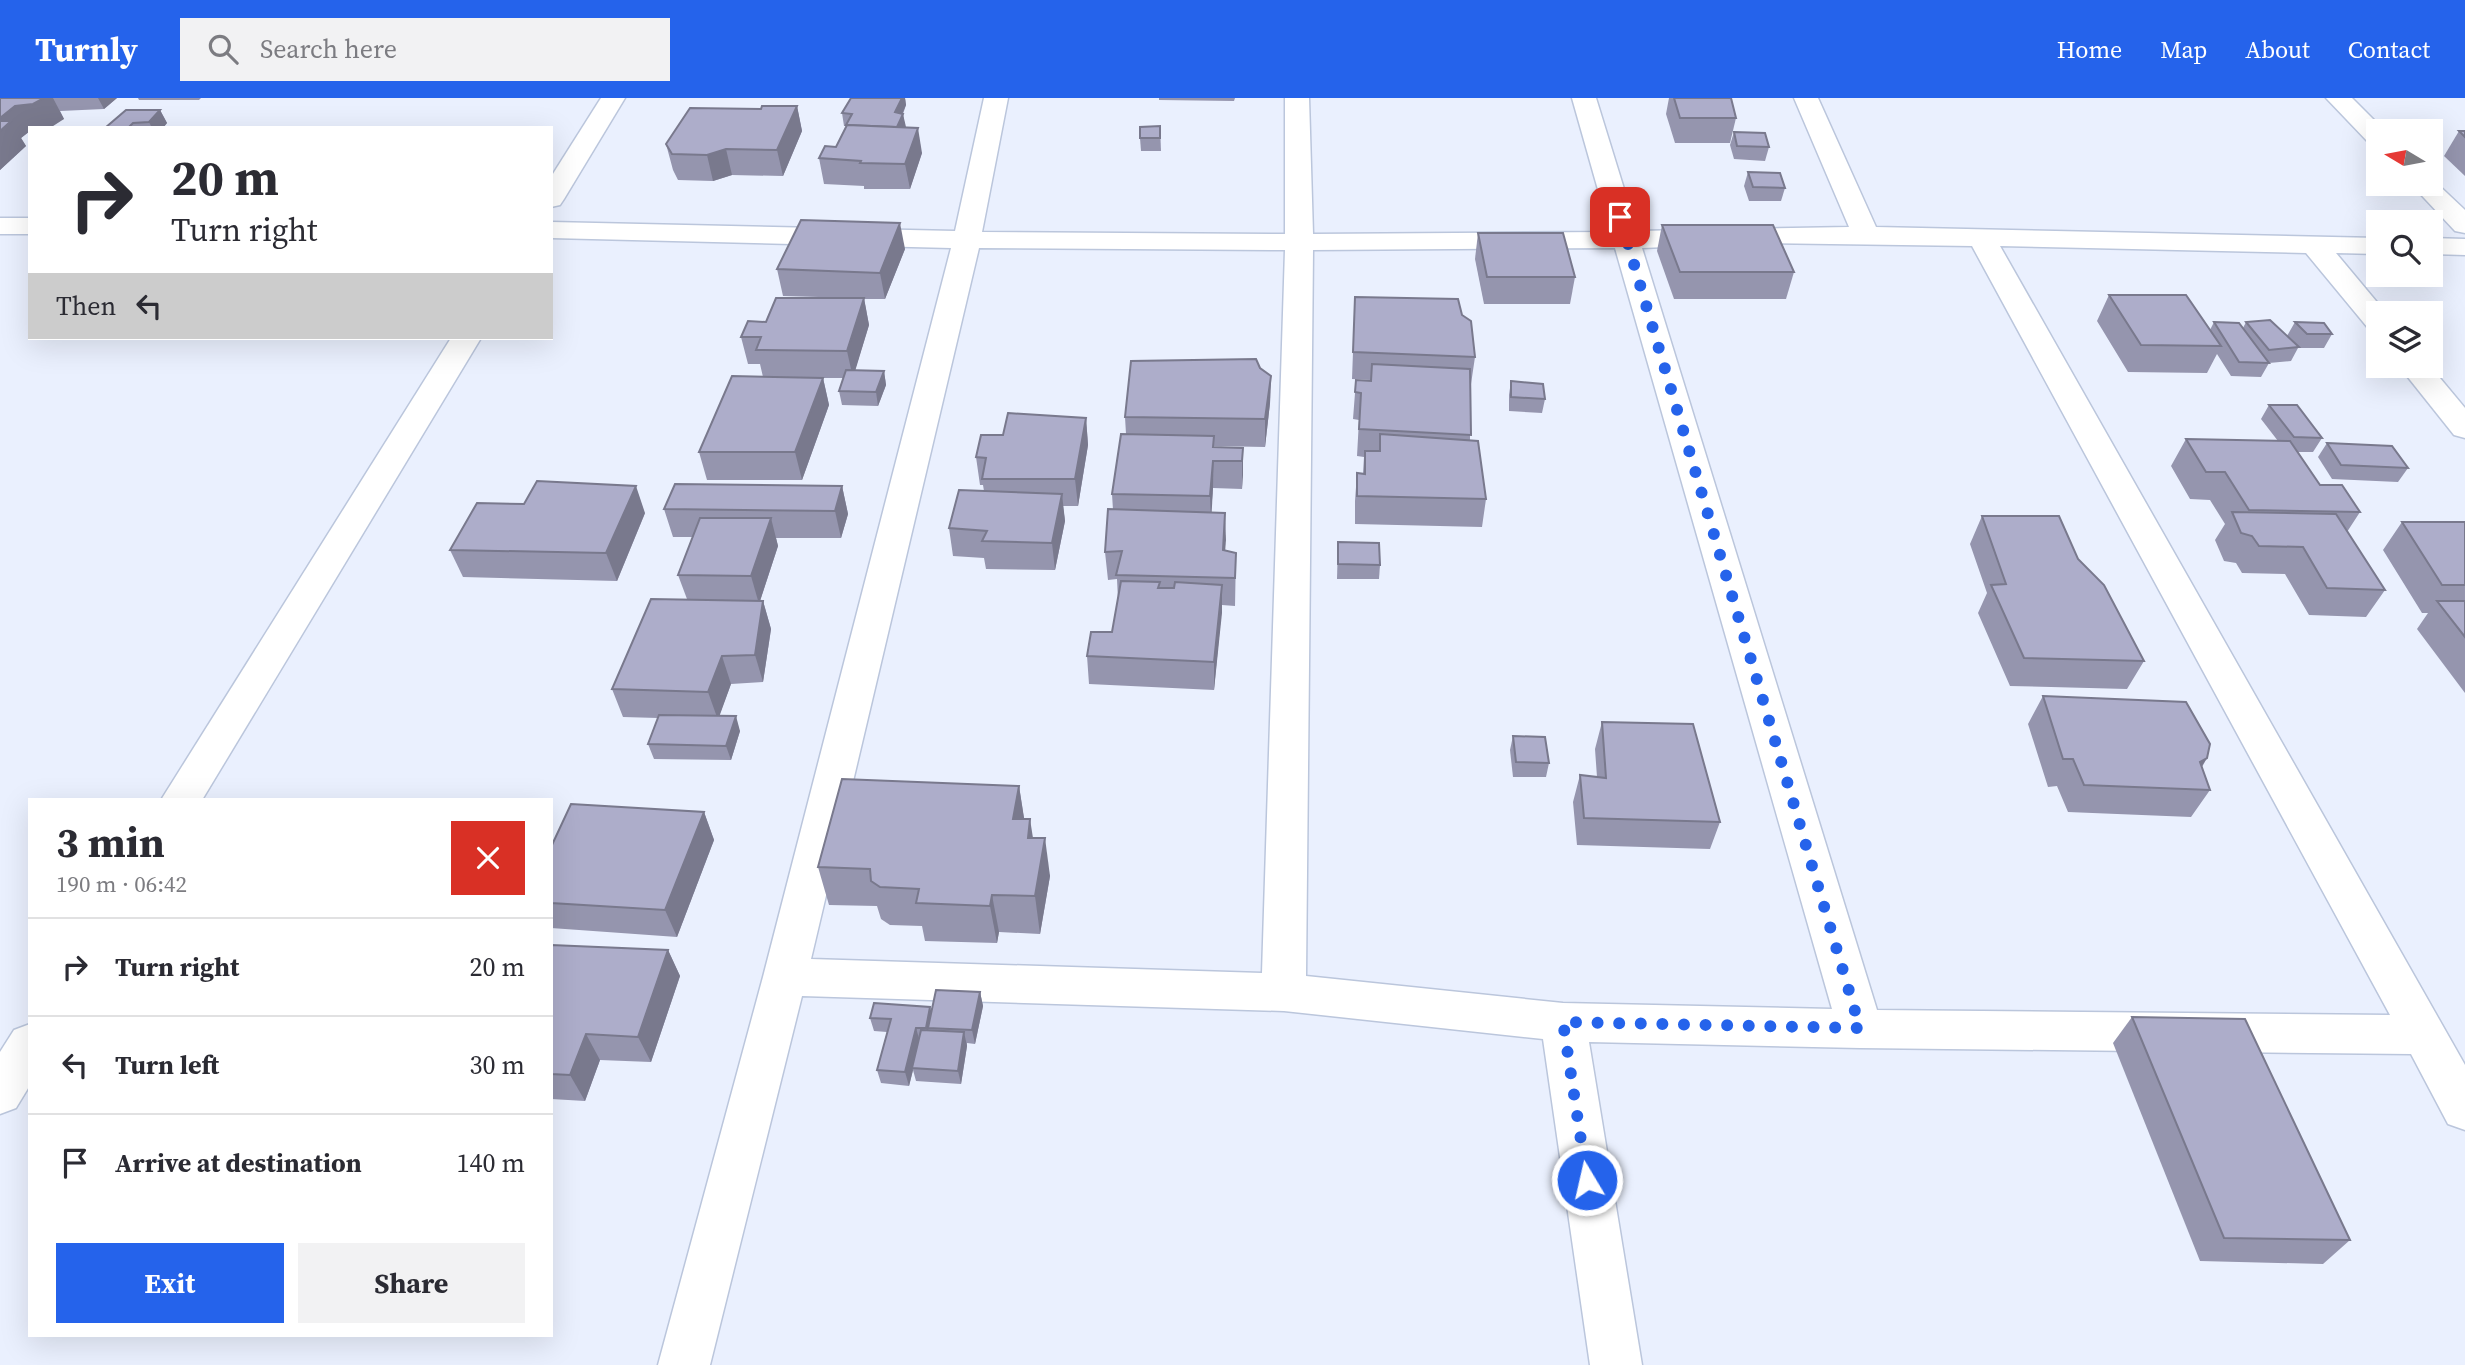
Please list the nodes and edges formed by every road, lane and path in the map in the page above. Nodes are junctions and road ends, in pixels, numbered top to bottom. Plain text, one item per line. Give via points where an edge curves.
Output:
1 (613, 98) edge
2 (996, 98) edge
3 (1297, 98) edge
4 (1584, 98) edge
5 (1806, 98) edge
6 (2338, 98) edge
7 (2366, 126) edge
8 (553, 196) edge
9 (2436, 196) edge
10 (2465, 225) edge
11 (0, 226) edge
12 (28, 226) edge
13 (553, 230) edge
14 (1866, 235) junction
15 (1982, 238) junction
16 (967, 240) junction
17 (1628, 240) junction
18 (1299, 242) junction
19 (2315, 246) junction
20 (2366, 246) edge
21 (2443, 246) edge
22 (2465, 247) edge
23 (2366, 308) edge
24 (465, 340) edge
25 (2424, 378) edge
26 (2465, 428) edge
27 (182, 798) edge
28 (785, 977) junction
29 (1284, 992) junction
30 (1563, 1022) junction
31 (1860, 1028) junction
32 (2424, 1035) junction
33 (28, 1047) edge
34 (0, 1093) edge
35 (2465, 1109) edge
36 (684, 1365) edge
37 (1616, 1365) edge

1 - 8 street
2 - 16 street
3 - 18 street
4 - 17 street
5 - 14 street
6 - 7 street
9 - 10 street
11 - 12 street
13 - 16 street
14 - 15 street
14 - 17 street
15 - 19 street
15 - 32 street
16 - 18 street
16 - 28 street
17 - 18 street
17 - 31 street
18 - 29 street
19 - 20 street
19 - 23 street
21 - 22 street
24 - 27 street
25 - 26 street
28 - 29 street
28 - 36 street
29 - 30 street
30 - 31 street
30 - 37 street
31 - 32 street
32 - 35 street
33 - 34 street

